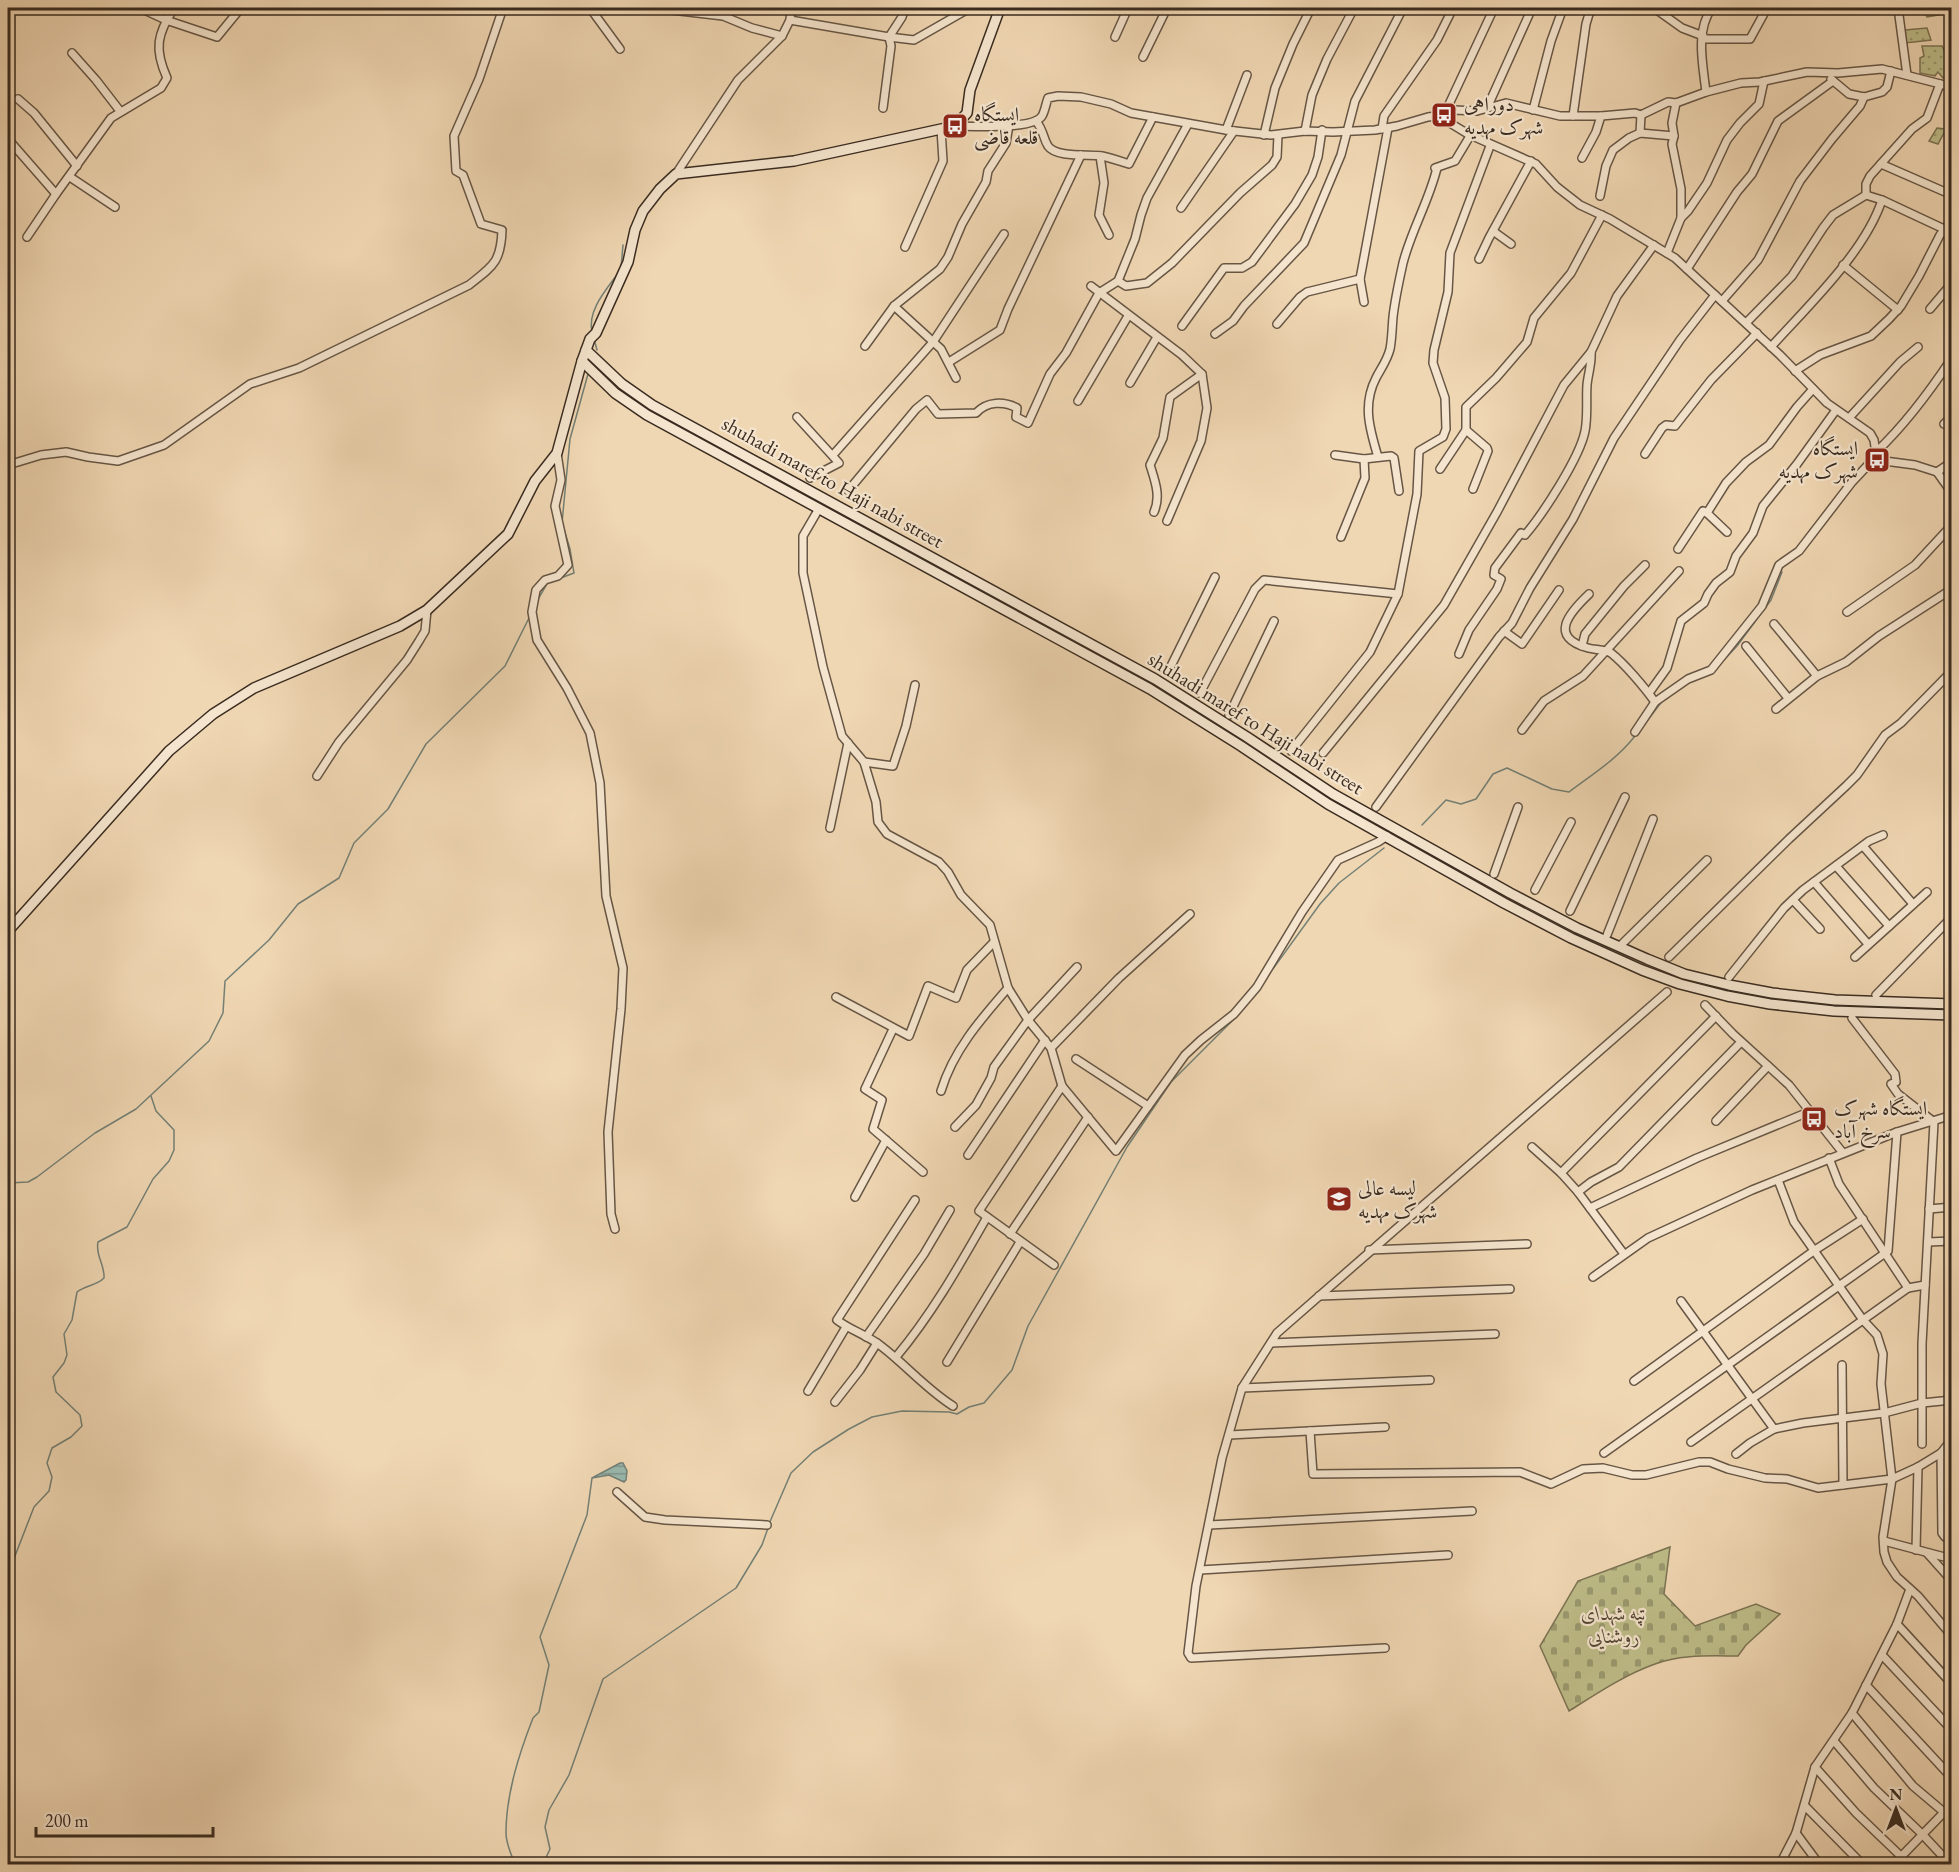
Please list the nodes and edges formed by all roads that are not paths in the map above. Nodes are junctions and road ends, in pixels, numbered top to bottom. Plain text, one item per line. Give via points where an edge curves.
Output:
1 (140, 8) edge
2 (174, 8) edge
3 (243, 8) edge
4 (503, 8) edge
5 (590, 8) edge
6 (654, 8) edge
7 (791, 8) edge
8 (905, 8) edge
9 (970, 8) edge
10 (1000, 8) edge
11 (1128, 8) edge
12 (1165, 8) edge
13 (1311, 8) edge
14 (1354, 8) edge
15 (1403, 8) edge
16 (1453, 8) edge
17 (1494, 8) edge
18 (1532, 8) edge
19 (1563, 8) edge
20 (1594, 8) edge
21 (1654, 8) edge
22 (1767, 8) edge
23 (1898, 8) edge
24 (1709, 9) edge
25 (166, 20) junction
26 (790, 20) junction
27 (782, 36) junction
28 (890, 37) junction
29 (1115, 37) dead end
30 (1702, 38) junction
31 (620, 49) dead end
32 (72, 53) dead end
33 (1143, 57) dead end
34 (1891, 71) junction
35 (1823, 73) junction
36 (1247, 75) dead end
37 (1907, 75) junction
38 (1764, 81) junction
39 (1833, 81) junction
40 (1940, 84) junction
41 (1952, 87) edge
42 (1706, 92) junction
43 (1864, 97) junction
44 (18, 99) dead end
45 (1676, 103) junction
46 (883, 108) dead end
47 (1487, 108) junction
48 (1533, 110) junction
49 (120, 111) junction
50 (1641, 115) junction
51 (1444, 116) junction
52 (1574, 116) junction
53 (1601, 116) junction
54 (1153, 117) junction
55 (1036, 121) junction
56 (1188, 124) junction
57 (1009, 125) junction
58 (955, 126) junction
59 (1385, 128) junction
60 (941, 129) junction
61 (1322, 130) junction
62 (1230, 131) junction
63 (1305, 131) junction
64 (1348, 132) junction
65 (1641, 133) junction
66 (1264, 135) junction
67 (1278, 135) junction
68 (1470, 136) junction
69 (1674, 136) junction
70 (8, 139) edge
71 (1490, 146) junction
72 (1082, 155) junction
73 (1100, 156) junction
74 (1582, 158) dead end
75 (1531, 161) junction
76 (1881, 164) junction
77 (76, 166) junction
78 (676, 174) junction
79 (70, 177) junction
80 (56, 194) junction
81 (1866, 195) junction
82 (1952, 195) edge
83 (1600, 196) dead end
84 (1882, 200) junction
85 (115, 207) dead end
86 (1181, 208) dead end
87 (1602, 215) junction
88 (1681, 218) junction
89 (1952, 220) edge
90 (1944, 229) junction
91 (1493, 231) junction
92 (1004, 234) dead end
93 (1109, 235) dead end
94 (27, 237) dead end
95 (1511, 244) dead end
96 (1654, 245) junction
97 (905, 248) dead end
98 (1667, 253) junction
99 (1479, 259) dead end
100 (1843, 265) junction
101 (1687, 269) junction
102 (1360, 279) junction
103 (1118, 281) junction
104 (1952, 283) edge
105 (1091, 286) dead end
106 (1099, 293) junction
107 (1715, 295) junction
108 (1364, 302) dead end
109 (1722, 302) junction
110 (894, 306) junction
111 (1930, 309) dead end
112 (1898, 310) junction
113 (1128, 316) junction
114 (1746, 323) junction
115 (1277, 324) dead end
116 (1182, 326) dead end
117 (1756, 333) junction
118 (1215, 334) dead end
119 (1156, 337) junction
120 (933, 342) junction
121 (865, 346) dead end
122 (1771, 347) junction
123 (1918, 347) dead end
124 (586, 350) junction
125 (1591, 352) junction
126 (1952, 358) edge
127 (582, 361) junction
128 (949, 362) junction
129 (1795, 371) junction
130 (1202, 374) junction
131 (956, 378) dead end
132 (1130, 382) dead end
133 (1812, 389) junction
134 (1078, 401) dead end
135 (1836, 410) junction
136 (1952, 416) edge
137 (797, 417) dead end
138 (1849, 418) junction
139 (1944, 424) dead end
140 (1466, 430) junction
141 (557, 453) junction
142 (1645, 454) dead end
143 (833, 455) junction
144 (1335, 455) dead end
145 (1876, 456) junction
146 (1378, 458) junction
147 (1364, 459) junction
148 (1952, 462) edge
149 (8, 465) edge
150 (1440, 469) dead end
151 (1937, 472) junction
152 (810, 478) dead end
153 (1473, 489) dead end
154 (848, 490) dead end
155 (1399, 491) dead end
156 (1952, 493) edge
157 (816, 512) dead end
158 (1154, 512) dead end
159 (1707, 513) junction
160 (1167, 521) dead end
161 (1952, 525) edge
162 (1727, 532) dead end
163 (1341, 537) dead end
164 (1678, 549) dead end
165 (1645, 565) dead end
166 (1679, 572) dead end
167 (1215, 577) dead end
168 (1952, 589) edge
169 (1559, 590) dead end
170 (1398, 594) junction
171 (1589, 594) dead end
172 (427, 610) junction
173 (1847, 612) dead end
174 (1274, 621) dead end
175 (1774, 624) dead end
176 (1504, 631) junction
177 (1582, 646) junction
178 (1746, 646) dead end
179 (1607, 651) junction
180 (1459, 654) dead end
181 (1169, 670) dead end
182 (1952, 671) edge
183 (1817, 676) junction
184 (915, 685) dead end
185 (1200, 693) dead end
186 (1648, 693) junction
187 (1788, 698) junction
188 (1655, 702) junction
189 (1776, 709) dead end
190 (1229, 715) dead end
191 (1522, 730) dead end
192 (1635, 732) dead end
193 (848, 743) junction
194 (1291, 750) dead end
195 (1323, 753) dead end
196 (864, 762) junction
197 (317, 776) dead end
198 (1624, 797) dead end
199 (1376, 807) dead end
200 (1518, 807) dead end
201 (1653, 819) dead end
202 (1571, 822) dead end
203 (830, 828) dead end
204 (1883, 835) dead end
205 (1387, 836) junction
206 (1863, 846) junction
207 (1707, 860) dead end
208 (1836, 866) junction
209 (1494, 874) dead end
210 (1814, 882) junction
211 (1535, 890) dead end
212 (1927, 892) dead end
213 (1793, 900) junction
214 (1913, 904) junction
215 (1570, 911) dead end
216 (1190, 914) dead end
217 (1952, 917) edge
218 (1888, 926) junction
219 (1820, 929) dead end
220 (8, 931) edge
221 (1607, 935) dead end
222 (994, 942) junction
223 (1868, 944) junction
224 (1621, 945) dead end
225 (1669, 957) dead end
226 (1855, 957) dead end
227 (1077, 966) dead end
228 (1729, 977) dead end
229 (1008, 988) junction
230 (1667, 992) dead end
231 (1876, 994) dead end
232 (836, 997) dead end
233 (1952, 1004) edge
234 (1705, 1005) dead end
235 (1952, 1015) edge
236 (1716, 1016) junction
237 (1852, 1018) dead end
238 (1028, 1020) junction
239 (893, 1029) junction
240 (1045, 1040) junction
241 (1742, 1042) junction
242 (1051, 1048) junction
243 (1076, 1059) dead end
244 (1768, 1066) junction
245 (1062, 1086) junction
246 (941, 1091) dead end
247 (1148, 1106) junction
248 (1811, 1112) junction
249 (1952, 1115) edge
250 (1088, 1117) junction
251 (1716, 1121) dead end
252 (1934, 1122) junction
253 (955, 1127) dead end
254 (1897, 1132) junction
255 (886, 1140) junction
256 (1532, 1147) dead end
257 (1844, 1153) junction
258 (968, 1155) dead end
259 (1829, 1158) junction
260 (923, 1172) dead end
261 (1561, 1173) junction
262 (1778, 1180) junction
263 (1578, 1192) junction
264 (855, 1197) dead end
265 (915, 1200) dead end
266 (1952, 1207) edge
267 (1590, 1208) junction
268 (1929, 1209) junction
269 (950, 1210) dead end
270 (987, 1217) junction
271 (1863, 1219) junction
272 (615, 1229) dead end
273 (1010, 1234) junction
274 (1952, 1241) edge
275 (1020, 1242) junction
276 (1928, 1242) junction
277 (1527, 1244) dead end
278 (1369, 1250) junction
279 (1815, 1250) junction
280 (1886, 1253) junction
281 (1624, 1254) junction
282 (1054, 1265) dead end
283 (1593, 1277) dead end
284 (1925, 1285) junction
285 (1839, 1287) junction
286 (1908, 1288) junction
287 (1510, 1289) dead end
288 (1319, 1296) junction
289 (1682, 1301) dead end
290 (1863, 1320) junction
291 (846, 1327) junction
292 (1704, 1332) junction
293 (1495, 1334) dead end
294 (866, 1337) junction
295 (877, 1343) junction
296 (1271, 1343) junction
297 (896, 1357) junction
298 (947, 1362) dead end
299 (1727, 1365) junction
300 (1842, 1365) dead end
301 (1430, 1380) dead end
302 (1634, 1381) dead end
303 (1242, 1388) junction
304 (808, 1391) dead end
305 (1751, 1399) junction
306 (1952, 1400) edge
307 (835, 1402) dead end
308 (1922, 1403) junction
309 (953, 1406) dead end
310 (1884, 1413) junction
311 (1843, 1418) junction
312 (1385, 1427) dead end
313 (1773, 1429) junction
314 (1310, 1431) junction
315 (1229, 1435) junction
316 (1952, 1439) edge
317 (1691, 1442) dead end
318 (1922, 1444) dead end
319 (1604, 1453) dead end
320 (1941, 1453) junction
321 (1736, 1454) dead end
322 (1918, 1467) junction
323 (1892, 1479) junction
324 (1843, 1485) junction
325 (617, 1492) dead end
326 (1472, 1511) dead end
327 (1209, 1525) junction
328 (767, 1526) dead end
329 (1952, 1537) edge
330 (1884, 1541) junction
331 (1916, 1550) junction
332 (1927, 1552) junction
333 (1448, 1555) dead end
334 (1952, 1559) edge
335 (1200, 1570) junction
336 (1952, 1581) edge
337 (1910, 1590) junction
338 (1897, 1624) junction
339 (1952, 1636) edge
340 (1385, 1648) dead end
341 (1882, 1655) junction
342 (1952, 1684) edge
343 (1866, 1685) junction
344 (1852, 1713) junction
345 (1952, 1730) edge
346 (1834, 1741) junction
347 (1815, 1767) junction
348 (1952, 1779) edge
349 (1952, 1804) edge
350 (1805, 1806) junction
351 (1944, 1812) junction
352 (1952, 1819) edge
353 (1796, 1833) junction
354 (1922, 1834) junction
355 (1901, 1856) junction
356 (1780, 1864) edge
357 (1819, 1864) edge
358 (1862, 1864) edge
359 (1894, 1864) edge
360 (1909, 1864) edge
361 (1950, 1864) edge

1 - 25 street
2 - 25 street
3 - 25 street via 217,37
4 - 149 street via 454,136 456,171 463,175 481,224 502,230 494,265 470,285 299,368 250,384 165,445 118,461 66,452
5 - 31 street
6 - 27 street via 723,16
7 - 26 street
8 - 28 street
9 - 28 street via 914,40
10 - 58 main road via 970,90 967,113
11 - 29 street
12 - 33 street
13 - 66 street via 1275,88
14 - 63 street via 1312,95
15 - 64 street via 1355,101
16 - 59 street via 1437,40 1384,116
17 - 51 street
18 - 47 street
19 - 48 street
20 - 52 street via 1586,24
21 - 30 street
22 - 30 street via 1750,39
23 - 37 street
24 - 30 street
25 - 49 street via 159,37 159,61 167,78 161,88
26 - 27 street
26 - 28 street
27 - 78 street via 738,80
28 - 46 street
30 - 42 street
32 - 49 street
34 - 35 street
34 - 37 street
34 - 43 street via 1882,92
35 - 38 street via 1807,72
35 - 39 street
36 - 62 street
37 - 40 street
38 - 42 street
38 - 88 street via 1759,104 1727,140 1707,183
39 - 43 street via 1849,94
39 - 101 street via 1779,121 1752,174
40 - 41 street
40 - 76 street via 1926,118
42 - 45 street
43 - 109 street via 1800,181 1758,260
44 - 77 street
45 - 50 street via 1668,102
45 - 69 street
47 - 48 street via 1506,103
47 - 51 street via 1454,110
48 - 52 street
49 - 77 street
50 - 53 street via 1635,112
50 - 65 street
51 - 59 street
51 - 68 street
52 - 53 street
53 - 74 street
54 - 55 street via 1081,97 1058,96 1048,98 1042,116
54 - 56 street
54 - 73 street via 1129,164
55 - 57 street
55 - 72 street via 1053,151
56 - 62 street
56 - 103 street via 1147,198
57 - 58 street
57 - 110 street via 1006,143 988,171 948,257
58 - 60 main road
59 - 64 street
59 - 102 street via 1387,140
60 - 78 main road via 794,161
60 - 97 street via 943,161
61 - 63 street
61 - 64 street
61 - 116 street via 1312,175 1295,204 1252,262 1242,268 1224,268
62 - 66 street
62 - 86 street
63 - 67 street
64 - 118 street via 1304,243 1233,321
65 - 69 street
65 - 83 street via 1613,150
66 - 67 street
67 - 103 street via 1277,157 1272,165 1172,263 1147,283 1126,286
68 - 71 street
68 - 146 street via 1455,161 1435,168 1432,186 1403,261 1390,348 1376,378 1367,412
69 - 88 street
70 - 80 street
71 - 75 street
71 - 170 street via 1450,254 1448,292 1433,363 1445,398 1446,429 1443,437 1419,451 1417,494
72 - 73 street
72 - 128 street via 1002,328
73 - 93 street via 1104,183 1099,215
75 - 87 street via 1557,187
75 - 91 street
76 - 81 street via 1866,184
76 - 82 street
77 - 79 street
78 - 124 main road via 643,211 628,262
79 - 80 street
79 - 85 street
80 - 94 street
81 - 84 street
81 - 114 street via 1833,214 1792,276
84 - 90 street
84 - 100 street via 1877,216
87 - 96 street
87 - 140 street via 1571,273 1534,318 1527,342 1466,407
88 - 98 street
89 - 90 street
90 - 112 street
91 - 95 street
91 - 99 street
92 - 120 street
96 - 98 street
96 - 125 street via 1617,296
98 - 101 street
100 - 112 street
100 - 122 street
101 - 107 street
102 - 108 street
102 - 115 street via 1307,292
103 - 106 street
104 - 111 street
105 - 106 street
106 - 113 street
106 - 154 street via 1050,374 1028,423 1016,417 1017,408 1009,405 998,403 976,413 938,414 927,400
107 - 109 street
107 - 176 street via 1614,438 1573,519
109 - 114 street
110 - 120 street
110 - 121 street
112 - 129 street via 1871,336 1820,355
113 - 119 street
113 - 134 street
114 - 117 street
117 - 122 street
117 - 142 street via 1711,380 1675,426 1662,428
119 - 130 street
119 - 132 street
120 - 128 street
120 - 143 street
122 - 129 street
123 - 138 street
124 - 127 main road
124 - 233 main road, shuhadi maref to Haji nabi street via 622,384 652,405 1155,679 1333,794 1577,928 1674,970 1729,985 1835,1000
125 - 180 street via 1581,444 1549,502 1495,568 1494,575 1501,579 1497,589 1469,630
125 - 195 street via 1564,385 1444,605
126 - 145 street
127 - 141 main road
127 - 205 main road via 615,393 647,415 1150,689 1328,804
128 - 131 street
129 - 133 street
130 - 158 street via 1170,398 1164,438 1150,465 1158,504
130 - 160 street via 1207,408 1201,441
133 - 135 street
133 - 159 street via 1769,446 1726,483
135 - 138 street
135 - 186 street via 1763,506 1753,533 1730,572 1716,583 1704,603 1682,621 1667,668
136 - 139 street
137 - 143 street
138 - 145 street via 1870,433
140 - 150 street
140 - 153 street via 1488,451
141 - 172 main road via 535,481 508,534
141 - 272 street via 561,480 555,506 568,565 536,590 532,612 537,640 590,733 600,783 606,896 623,968 608,1132
143 - 152 street via 838,463
144 - 147 street
145 - 151 street
145 - 188 street via 1799,551 1779,565 1762,606 1711,670 1688,679
146 - 147 street
146 - 155 street via 1394,458
147 - 163 street via 1365,478
148 - 151 street
151 - 156 street
157 - 193 street via 803,536 803,573 823,667 842,736
159 - 162 street
159 - 164 street via 1703,511
161 - 173 street via 1915,565
165 - 177 street via 1585,634
166 - 179 street
167 - 181 street
168 - 183 street via 1846,662
169 - 176 street via 1522,644
170 - 185 street via 1264,580 1255,589
170 - 194 street via 1370,652
171 - 177 street via 1577,605 1564,630
172 - 197 street via 425,631 407,660 339,742
172 - 220 main road via 400,626 254,688 213,714 169,751
174 - 190 street
175 - 183 street
176 - 199 street
177 - 179 street
178 - 187 street
179 - 186 street
179 - 191 street via 1583,676 1544,701
182 - 225 street via 1885,735 1857,775
183 - 187 street
184 - 196 street via 893,766
186 - 188 street
187 - 189 street
188 - 192 street
193 - 196 street
193 - 203 street
196 - 222 street via 878,822 887,834 939,862 961,895 990,925
198 - 215 street
200 - 209 street
201 - 221 street
202 - 211 street
204 - 206 street
205 - 235 main road via 1571,938 1680,984 1781,1006
205 - 247 street via 1338,860 1257,987 1234,1014 1185,1055
206 - 208 street
206 - 214 street
207 - 224 street
208 - 210 street
208 - 218 street
210 - 213 street
210 - 223 street
212 - 214 street
213 - 219 street
213 - 228 street
214 - 218 street
216 - 242 street via 1119,978
217 - 231 street
218 - 223 street
222 - 229 street
222 - 239 street via 967,970 956,998 928,986 909,1036
223 - 226 street
227 - 238 street
229 - 238 street
229 - 246 street via 976,1025 954,1060
230 - 278 street
232 - 239 street
234 - 236 street
236 - 241 street
236 - 261 street
237 - 252 street via 1895,1074 1896,1082 1891,1084 1898,1094
238 - 240 street
238 - 253 street via 994,1067 976,1105
239 - 255 street via 865,1089 882,1100 873,1129
240 - 242 street
240 - 258 street
241 - 244 street
241 - 263 street via 1619,1167
242 - 245 street
243 - 247 street
244 - 248 street
244 - 251 street
245 - 250 street
245 - 270 street via 979,1211
247 - 250 street via 1116,1151
248 - 257 street
248 - 267 street via 1697,1158
249 - 252 street
250 - 273 street
252 - 254 street
252 - 268 street
254 - 257 street
254 - 280 street
255 - 260 street
255 - 264 street
256 - 261 street
257 - 259 street
259 - 262 street
259 - 271 street via 1839,1184
261 - 263 street
262 - 279 street via 1794,1222
262 - 281 street via 1648,1238
263 - 267 street
265 - 291 street via 837,1320
266 - 268 street
267 - 281 street
268 - 276 street
269 - 294 street
270 - 273 street
270 - 297 street via 946,1289
271 - 279 street
271 - 280 street
273 - 275 street
274 - 276 street
275 - 282 street
275 - 298 street
276 - 284 street
277 - 278 street
278 - 288 street
279 - 285 street
279 - 292 street
280 - 285 street
280 - 286 street
281 - 283 street
284 - 286 street
284 - 308 street
285 - 290 street
285 - 299 street
286 - 290 street
287 - 288 street
288 - 296 street
289 - 292 street
290 - 305 street
290 - 310 street via 1877,1335 1883,1354
291 - 294 street
291 - 304 street
292 - 299 street
292 - 302 street
293 - 296 street
294 - 295 street
295 - 297 street
295 - 307 street
296 - 303 street
297 - 309 street via 936,1396
299 - 305 street
299 - 319 street
300 - 311 street
301 - 303 street
303 - 315 street
305 - 313 street
305 - 317 street
306 - 308 street
308 - 310 street
308 - 318 street
310 - 311 street
310 - 323 street
311 - 313 street
311 - 324 street
312 - 314 street
313 - 321 street
314 - 315 street
314 - 324 street via 1313,1474 1520,1472 1551,1484 1583,1469 1603,1468 1646,1476 1710,1462 1818,1488
315 - 327 street
316 - 320 street
320 - 322 street
320 - 329 street via 1942,1533
322 - 323 street
322 - 331 street
323 - 324 street
323 - 330 street
325 - 328 street via 645,1517
326 - 327 street
327 - 335 street
330 - 331 street
330 - 337 street via 1887,1562
331 - 332 street
332 - 334 street
332 - 336 street
333 - 335 street
335 - 340 street via 1188,1653 1191,1658
337 - 338 street
337 - 339 street
338 - 341 street
338 - 342 street
341 - 343 street
341 - 345 street
343 - 344 street
343 - 348 street
344 - 346 street
344 - 351 street via 1913,1786
346 - 347 street
346 - 354 street via 1874,1788
347 - 350 street
347 - 355 street
349 - 351 street
350 - 353 street
350 - 358 street
351 - 352 street
351 - 354 street
353 - 356 street
353 - 357 street
354 - 355 street
354 - 361 street
355 - 359 street
355 - 360 street

